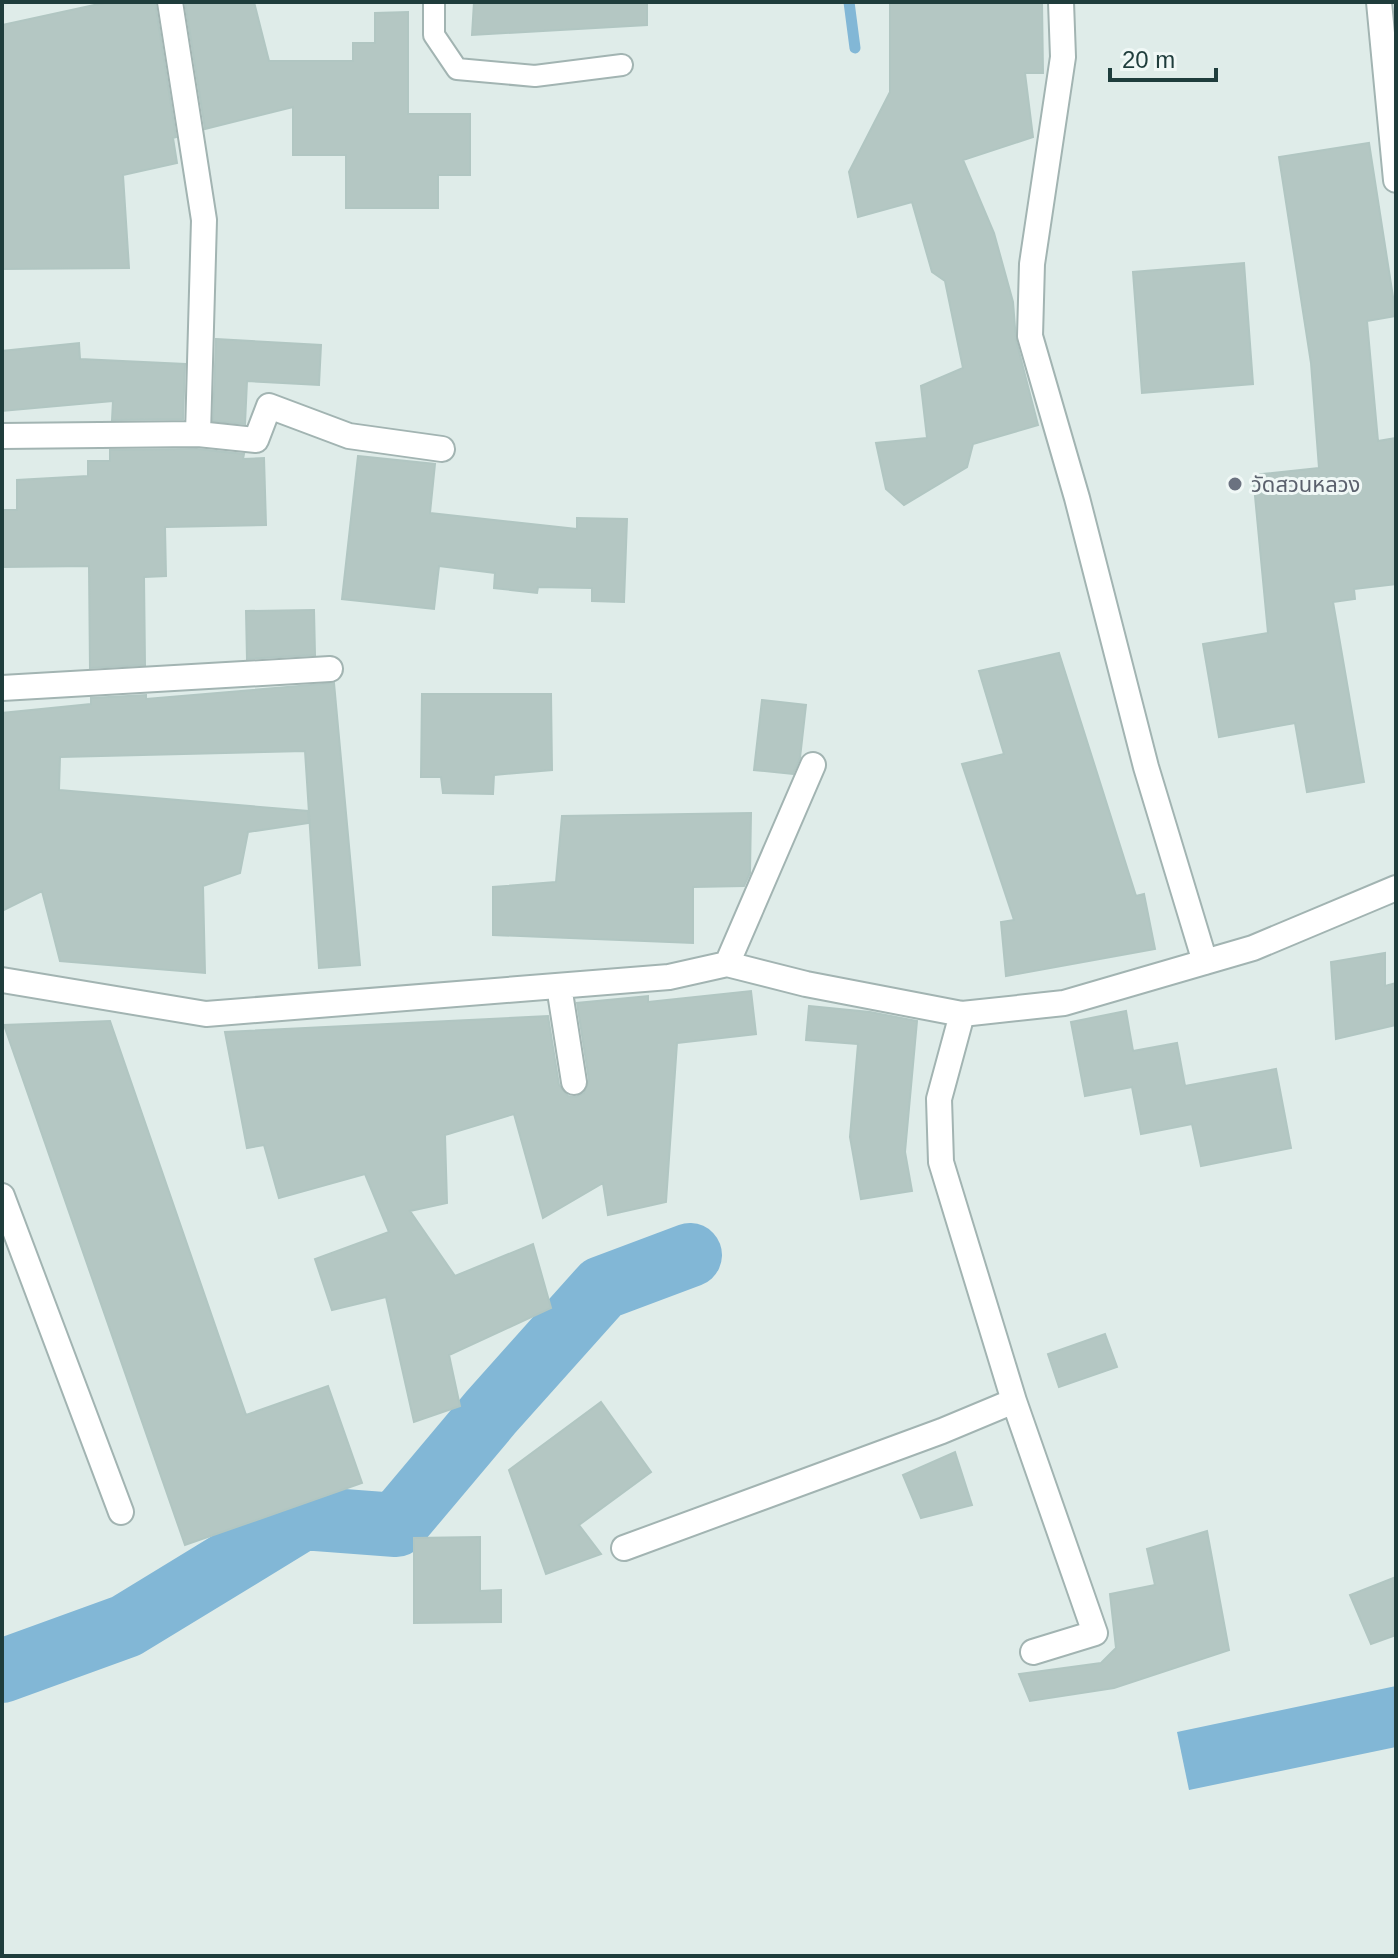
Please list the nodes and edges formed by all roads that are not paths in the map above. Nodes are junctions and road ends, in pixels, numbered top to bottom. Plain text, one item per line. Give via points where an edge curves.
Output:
1 (170, 2) edge
2 (434, 2) edge
3 (1061, 2) edge
4 (1379, 2) edge
5 (622, 65) dead end
6 (1396, 180) edge
7 (198, 434) junction
8 (2, 436) edge
9 (442, 449) dead end
10 (330, 669) dead end
11 (2, 688) edge
12 (813, 765) dead end
13 (1396, 888) edge
14 (1205, 962) junction
15 (727, 964) junction
16 (2, 980) edge
17 (559, 986) junction
18 (962, 1014) junction
19 (574, 1082) dead end
20 (2, 1196) edge
21 (1014, 1401) junction
22 (121, 1512) dead end
23 (624, 1548) dead end
24 (1033, 1652) dead end

1 - 7 street via 204,220
2 - 5 lane via 434,35 457,69 535,76
3 - 14 street via 1063,57 1032,264 1030,336 1146,767
4 - 6 street
7 - 8 street
7 - 9 street via 256,440 269,406 349,436
10 - 11 street
12 - 15 street
13 - 14 street via 1253,948
14 - 18 street via 1064,1003
15 - 17 street via 669,977
15 - 18 street
16 - 17 street via 206,1014
17 - 19 street
18 - 21 street via 939,1099 941,1162
20 - 22 street
21 - 23 street
21 - 24 street via 1095,1633

